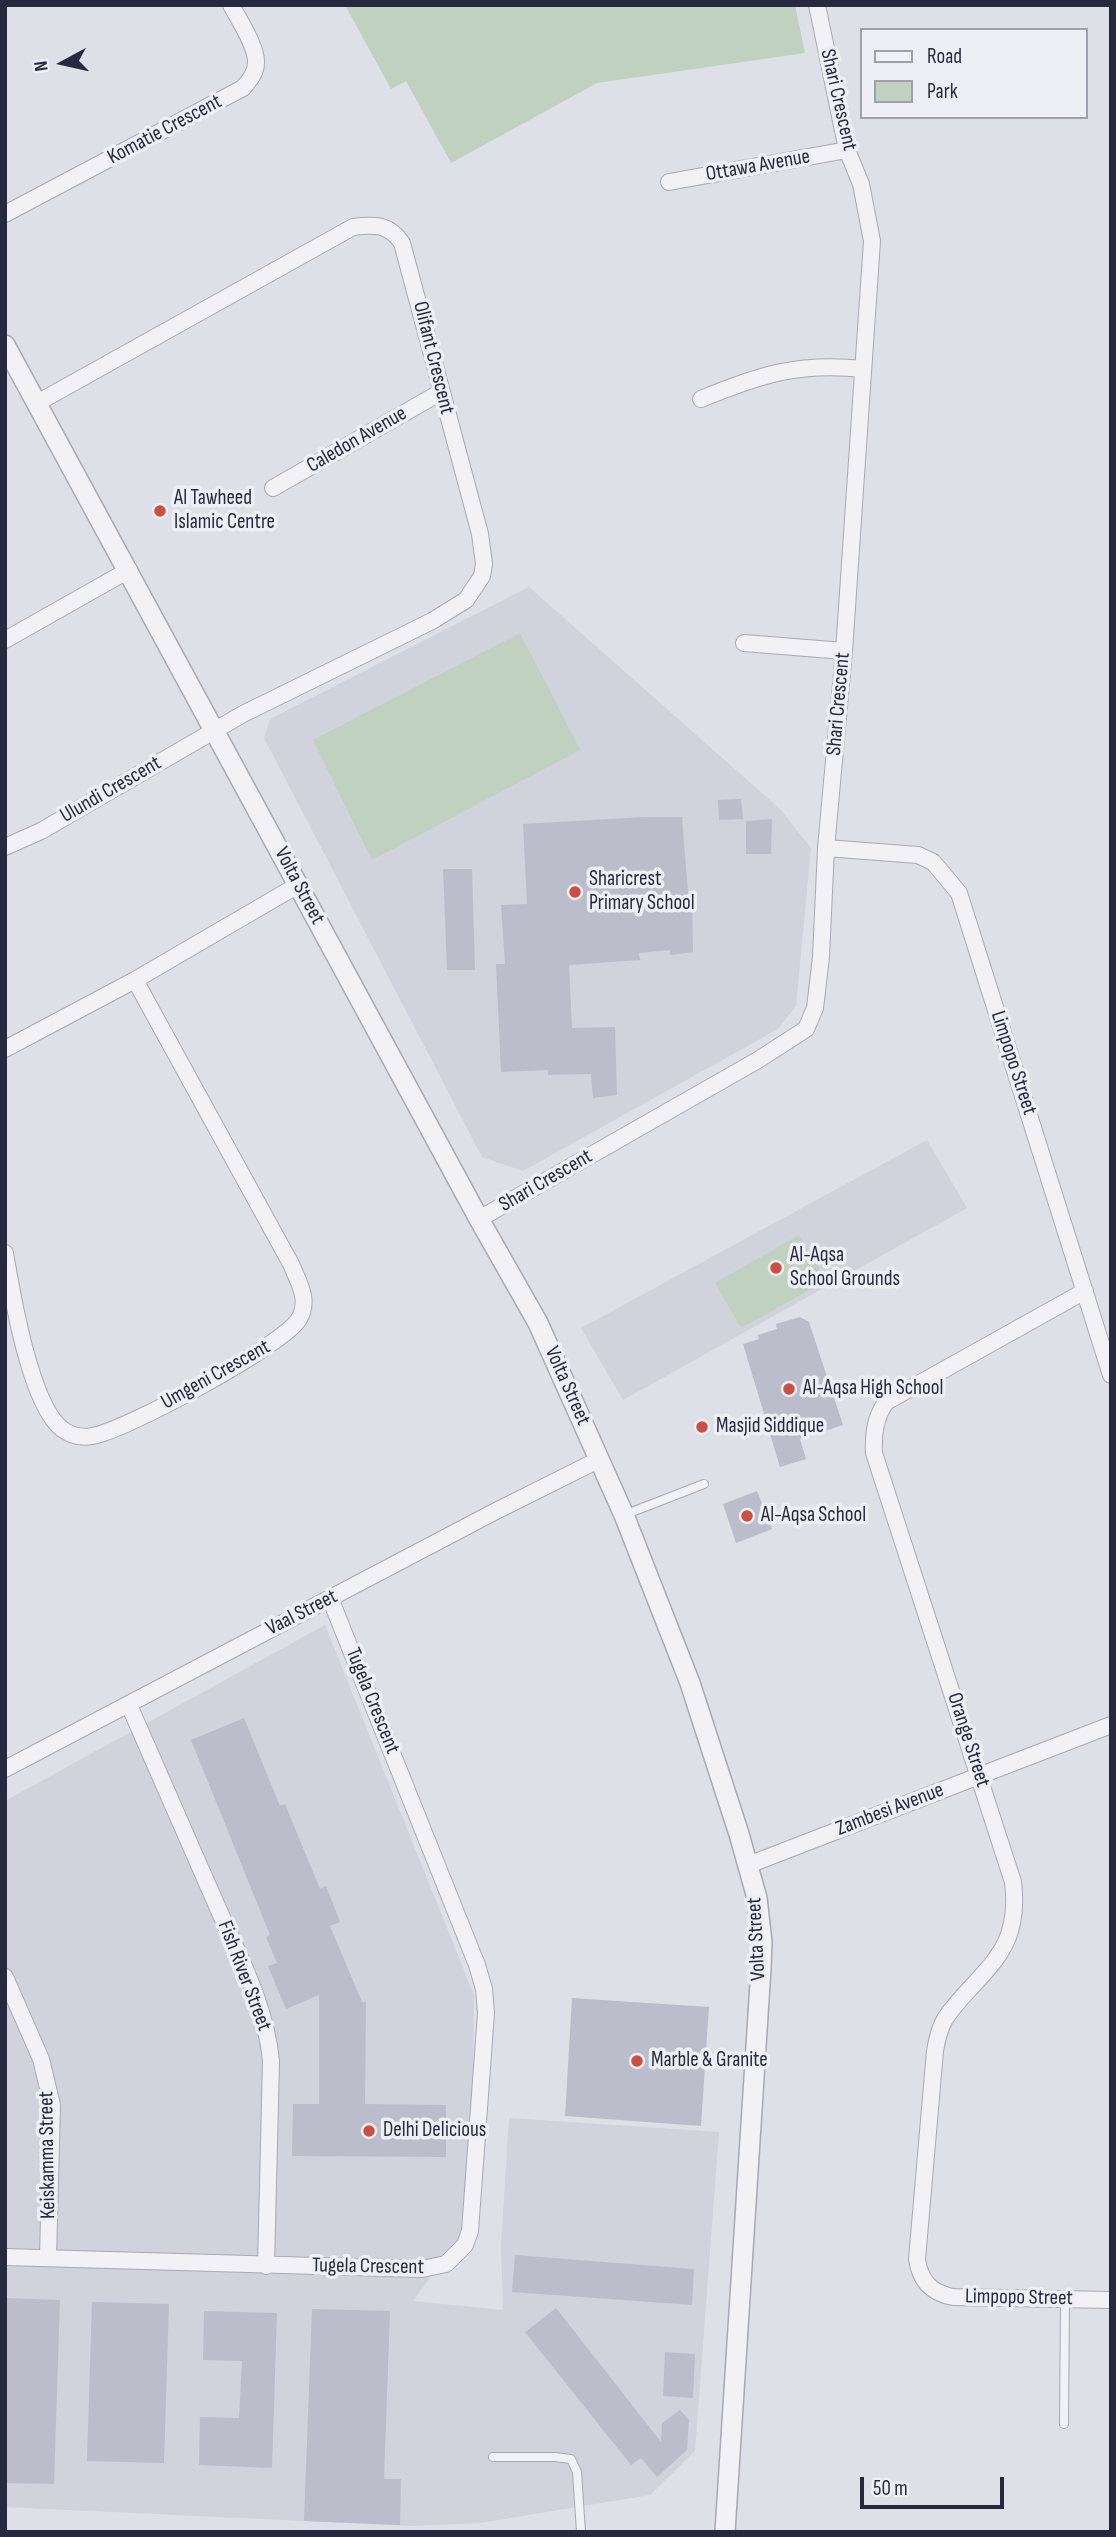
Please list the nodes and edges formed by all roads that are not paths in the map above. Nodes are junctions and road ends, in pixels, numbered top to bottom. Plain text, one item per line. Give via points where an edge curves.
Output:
1 (231, 5) edge
2 (817, 5) edge
3 (847, 150) junction
4 (669, 182) dead end
5 (5, 214) edge
6 (5, 345) edge
7 (863, 369) junction
8 (441, 392) junction
9 (701, 399) dead end
10 (37, 403) junction
11 (273, 488) dead end
12 (129, 570) junction
13 (5, 640) edge
14 (744, 643) dead end
15 (844, 651) junction
16 (215, 731) junction
17 (5, 847) edge
18 (826, 848) junction
19 (298, 885) junction
20 (135, 981) junction
21 (5, 1049) edge
22 (479, 1219) junction
23 (5, 1254) edge
24 (1085, 1291) junction
25 (1111, 1375) edge
26 (600, 1459) junction
27 (704, 1484) dead end
28 (624, 1515) junction
29 (330, 1598) junction
30 (129, 1705) junction
31 (1111, 1725) edge
32 (5, 1769) edge
33 (980, 1775) junction
34 (748, 1865) junction
35 (5, 1976) edge
36 (5, 2257) edge
37 (48, 2258) junction
38 (266, 2266) junction
39 (929, 2288) joint
40 (1065, 2299) junction
41 (1111, 2301) edge
42 (1064, 2424) dead end
43 (492, 2457) dead end
44 (581, 2532) edge
45 (724, 2532) edge

1 - 5 street, Komatie Crescent via 257,64 243,88
2 - 3 street, Shari Crescent
3 - 4 street, Ottawa Avenue
3 - 7 street, Shari Crescent via 861,184 872,241
6 - 10 street, Volta Street
7 - 9 street via 833,366 770,373
7 - 15 street, Shari Crescent
8 - 10 street, Olifant Crescent via 402,243 395,232 370,225 353,227
8 - 11 street, Caledon Avenue
8 - 16 street, Olifant Crescent via 480,534 484,564 478,584 466,600 432,621
10 - 12 street, Volta Street
12 - 13 street
12 - 16 street, Volta Street
14 - 15 street
15 - 18 street, Shari Crescent
16 - 17 street, Ulundi Crescent
16 - 19 street, Volta Street
18 - 22 street, Shari Crescent via 821,957 815,1008 806,1029
18 - 24 street, Limpopo Street via 918,855 933,862 960,893
19 - 20 street
19 - 22 street, Volta Street
20 - 21 street
20 - 23 street, Umgeni Crescent via 291,1264 304,1295 300,1318 270,1346 220,1376 127,1423 92,1436 72,1435 60,1428 46,1409 33,1375
22 - 26 street, Volta Street via 538,1323
24 - 25 street, Limpopo Street
24 - 33 street, Orange Street via 899,1393 886,1402 875,1423 874,1453
26 - 28 street, Volta Street
26 - 29 street, Vaal Street
27 - 28 lane
28 - 34 street, Volta Street via 690,1683
29 - 30 street, Vaal Street
29 - 38 street, Tugela Crescent via 484,1989 470,2231 457,2255 435,2268
30 - 32 street, Vaal Street
30 - 38 street, Fish River Street via 264,2017 271,2061
31 - 33 street, Zambesi Avenue
33 - 34 street, Zambesi Avenue
33 - 39 street, Orange Street via 1013,1882 1014,1913 1010,1934 999,1952 939,2031 917,2259 918,2271
34 - 45 street, Volta Street via 760,1916 761,1968
35 - 37 street, Keiskamma Street via 41,2059 52,2105
36 - 37 street, Tugela Crescent
37 - 38 street, Tugela Crescent
39 - 40 street, Limpopo Street via 953,2297
40 - 41 street, Limpopo Street
40 - 42 lane
43 - 44 lane via 571,2459 577,2472

